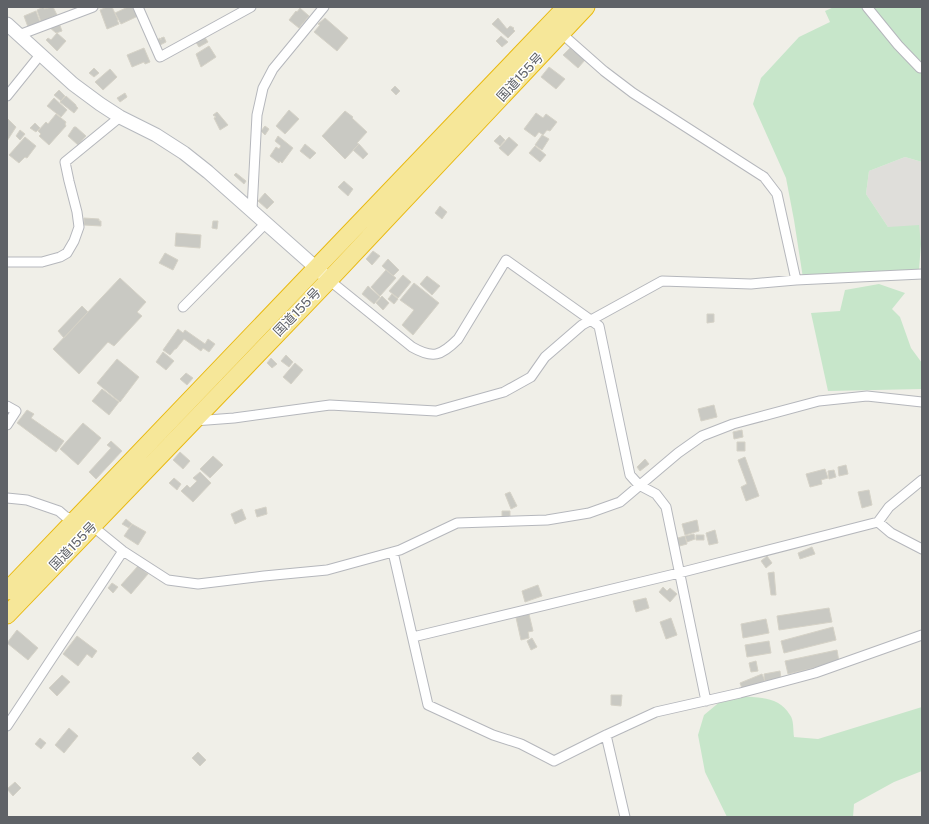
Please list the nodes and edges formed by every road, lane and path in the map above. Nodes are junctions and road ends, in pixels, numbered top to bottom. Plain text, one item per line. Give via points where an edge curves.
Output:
1 (93, 7) edge
2 (138, 7) edge
3 (251, 7) edge
4 (566, 7) edge
5 (586, 7) edge
6 (867, 7) edge
7 (319, 9) edge
8 (7, 24) edge
9 (561, 33) junction
10 (19, 35) junction
11 (40, 55) junction
12 (920, 68) dead end
13 (7, 96) edge
14 (120, 117) junction
15 (252, 210) junction
16 (265, 224) junction
17 (7, 262) edge
18 (316, 268) junction
19 (922, 274) edge
20 (329, 280) junction
21 (796, 280) junction
22 (183, 306) dead end
23 (590, 320) junction
24 (922, 402) edge
25 (7, 406) edge
26 (193, 421) junction
27 (7, 425) edge
28 (922, 480) edge
29 (639, 485) junction
30 (7, 498) edge
31 (76, 519) junction
32 (878, 522) junction
33 (93, 526) junction
34 (922, 549) edge
35 (123, 551) junction
36 (393, 552) junction
37 (679, 574) junction
38 (7, 591) edge
39 (7, 615) edge
40 (922, 635) edge
41 (413, 637) junction
42 (706, 701) junction
43 (7, 726) edge
44 (606, 735) junction
45 (625, 817) edge

1 - 10 street
2 - 3 street via 160,57
4 - 18 highway, 国道155号
5 - 9 highway, 国道155号
6 - 12 street
7 - 15 street via 273,69 263,88 257,115
8 - 10 street
9 - 20 highway, 国道155号
9 - 21 street via 633,93 764,177 777,194
10 - 11 street
11 - 13 street
11 - 14 street via 72,84
14 - 15 street via 184,153
14 - 17 street via 65,162 79,227 67,253 42,262
15 - 16 street
16 - 18 street
16 - 22 street
18 - 20 street
18 - 31 highway, 国道155号
19 - 21 street
20 - 23 street via 412,348 424,354 437,354 447,350 458,339 506,260
20 - 26 highway, 国道155号
21 - 23 street via 751,284 662,281
23 - 26 street via 545,357 531,377 504,392 436,411 330,405
23 - 29 street via 599,326 630,475
24 - 29 street via 866,396 819,401 734,424 702,436
25 - 27 street via 16,411
26 - 33 highway, 国道155号
28 - 32 street via 889,507
29 - 36 street via 620,502 589,513 547,520 457,523
29 - 37 street via 656,494 666,507
30 - 31 street via 27,500
31 - 33 street
31 - 38 highway, 国道155号
32 - 34 street via 891,534
32 - 37 street
33 - 35 street
33 - 39 highway, 国道155号
35 - 36 street via 168,580 198,584 327,570
35 - 43 street
36 - 41 street
37 - 41 street
37 - 42 street
40 - 42 street via 815,673
41 - 44 street via 428,704 554,761
42 - 44 street via 656,712
44 - 45 street

